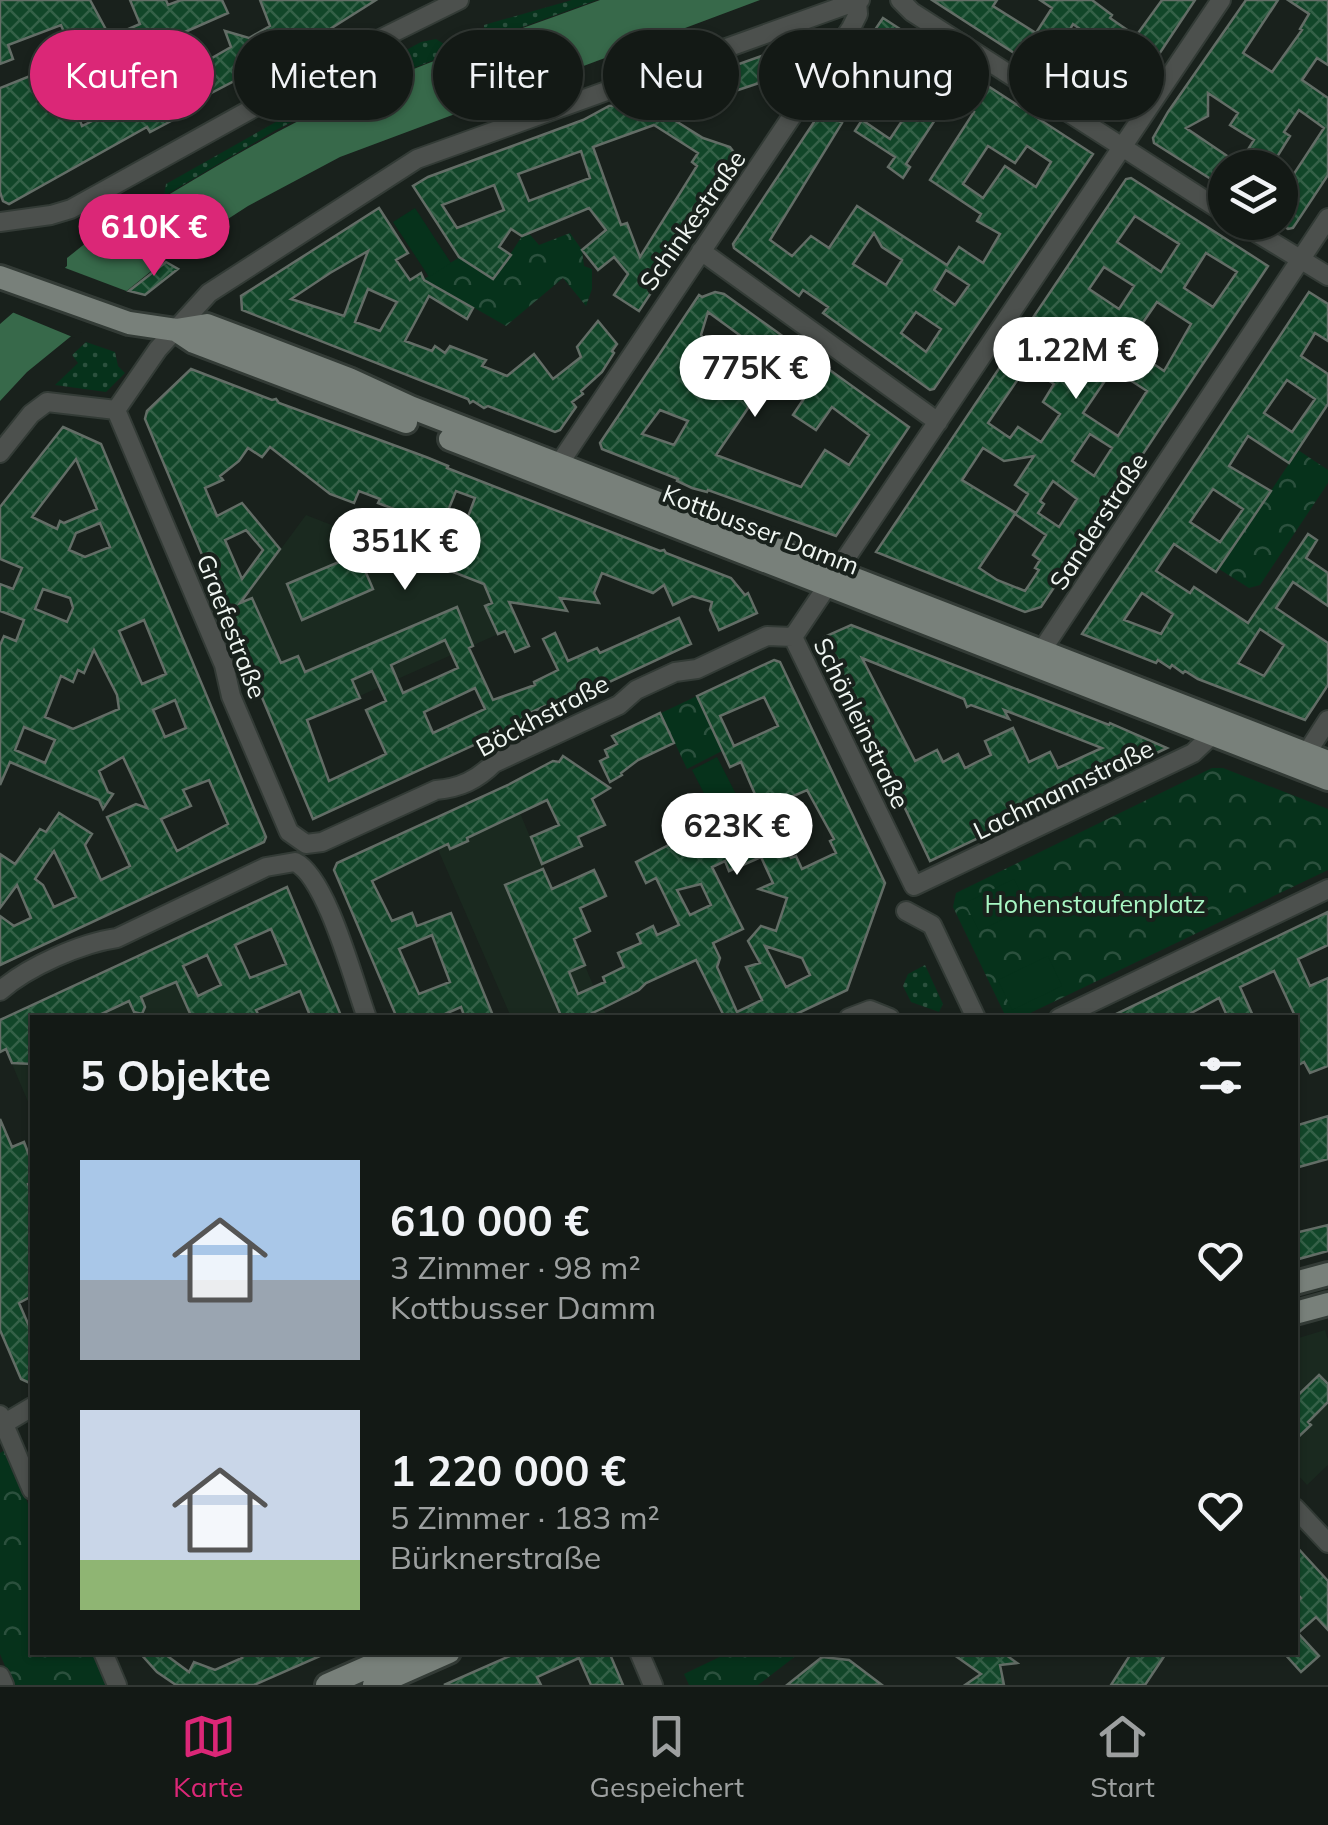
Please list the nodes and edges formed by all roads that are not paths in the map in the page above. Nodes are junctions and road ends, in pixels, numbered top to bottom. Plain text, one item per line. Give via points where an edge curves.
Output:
1 (858, 0) edge
2 (900, 0) edge
3 (1221, 0) edge
4 (455, 1) edge
5 (1122, 148) junction
6 (1208, 203) edge
7 (1328, 218) edge
8 (0, 222) edge
9 (1268, 240) edge
10 (702, 251) junction
11 (1300, 260) junction
12 (0, 276) edge
13 (1328, 276) edge
14 (176, 330) junction
15 (116, 410) junction
16 (938, 422) junction
17 (0, 453) edge
18 (559, 464) junction
19 (834, 578) junction
20 (793, 638) junction
21 (1042, 650) junction
22 (1328, 720) edge
23 (1216, 727) junction
24 (1317, 758) edge
25 (1328, 779) edge
26 (314, 844) joint
27 (914, 886) joint
28 (1328, 889) edge
29 (906, 911) dead end
30 (0, 991) edge
31 (366, 1015) edge
32 (857, 1015) edge
33 (882, 1015) edge
34 (975, 1015) edge
35 (1065, 1015) edge
36 (1328, 1274) edge
37 (1298, 1282) edge
38 (1328, 1304) edge
39 (1298, 1312) edge
40 (30, 1408) edge
41 (1, 1422) edge
42 (30, 1486) edge
43 (1298, 1511) edge
44 (1328, 1543) edge
45 (104, 1655) edge
46 (395, 1655) edge
47 (441, 1655) edge
48 (641, 1655) edge
49 (0, 1676) edge
50 (4, 1685) edge
51 (117, 1685) edge
52 (327, 1685) edge
53 (374, 1685) edge
54 (653, 1685) edge

1 - 10 street, Schinkestraße via 851,28
1 - 14 street via 417,159 209,292
2 - 5 street
3 - 5 street, Schönleinstraße
4 - 8 street via 71,209
5 - 6 street
5 - 16 street, Schönleinstraße
7 - 11 street, Sanderstraße
9 - 11 street
10 - 16 street
10 - 18 street, Schinkestraße
11 - 13 street
11 - 21 street, Sanderstraße
12 - 14 main road, Kottbusser Damm via 103,314
14 - 15 street
14 - 18 main road, Kottbusser Damm via 207,325
14 - 19 main road, Kottbusser Damm
15 - 17 street via 47,402
15 - 26 street, Graefestraße via 284,822 299,841
16 - 19 street, Schönleinstraße
18 - 19 main road, Kottbusser Damm
19 - 20 street, Schönleinstraße
19 - 21 main road, Kottbusser Damm
19 - 23 main road, Kottbusser Damm
20 - 26 street, Böckhstraße via 767,636 697,669 674,672 494,763 482,776
20 - 27 street, Schönleinstraße
21 - 23 main road, Kottbusser Damm
22 - 24 street
23 - 24 main road, Kottbusser Damm
23 - 25 main road, Kottbusser Damm
23 - 27 street, Lachmannstraße via 1192,754
28 - 35 street
29 - 34 street via 932,925
30 - 31 street via 96,940 117,938 287,862 312,874
32 - 33 street
36 - 37 main road
38 - 39 main road
40 - 41 street
41 - 42 street
43 - 44 street
45 - 51 street
46 - 52 main road
47 - 53 main road
48 - 54 street
49 - 50 street

